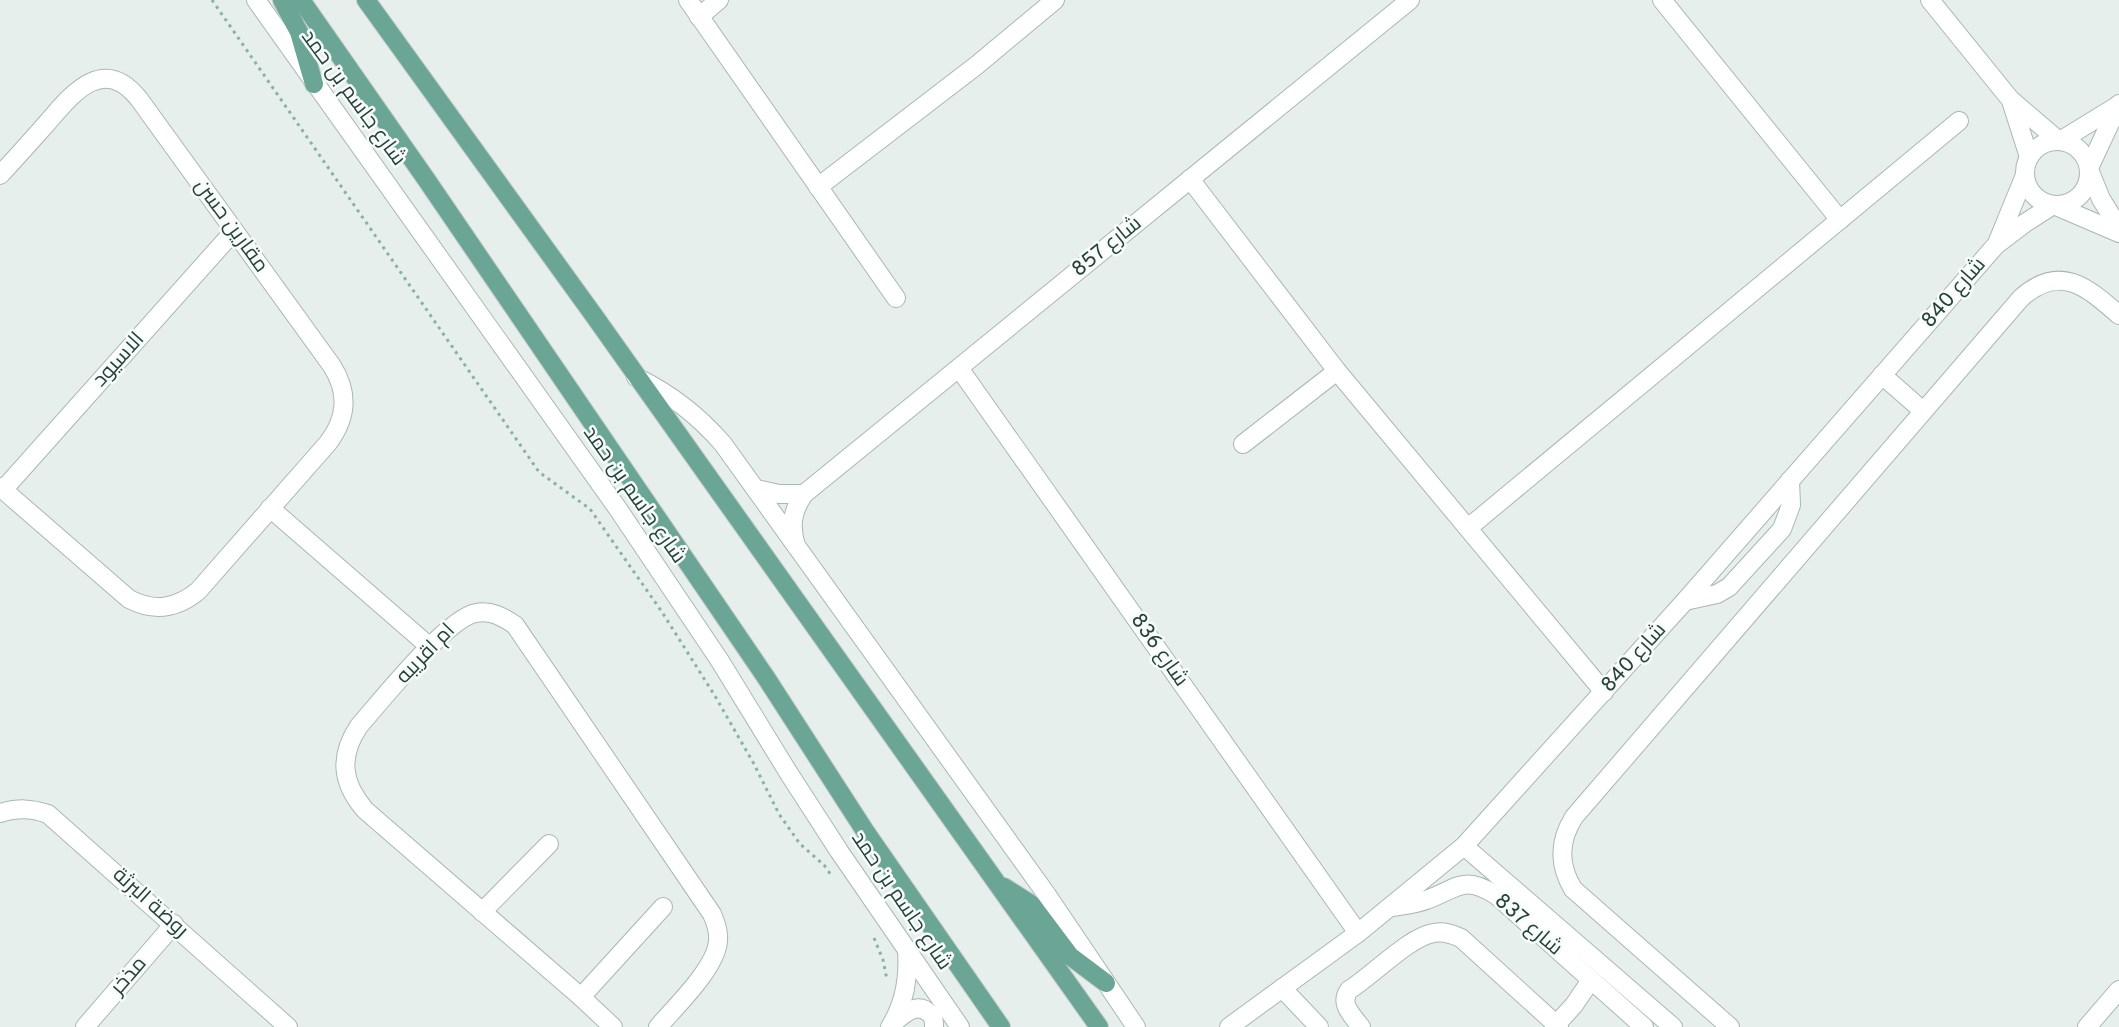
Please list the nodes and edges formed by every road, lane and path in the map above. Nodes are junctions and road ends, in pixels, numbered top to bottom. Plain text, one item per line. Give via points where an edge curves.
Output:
1 (212, 0) edge
2 (256, 0) edge
3 (282, 0) edge
4 (300, 0) edge
5 (366, 0) edge
6 (688, 0) edge
7 (720, 0) edge
8 (1056, 0) edge
9 (1410, 0) edge
10 (1662, 0) edge
11 (1939, 4) edge
12 (699, 16) junction
13 (314, 84) junction
14 (2010, 99) junction
15 (2119, 105) edge
16 (1959, 121) dead end
17 (2059, 141) junction
18 (2027, 166) junction
19 (2089, 170) junction
20 (0, 175) edge
21 (1190, 179) junction
22 (818, 187) junction
23 (2054, 205) junction
24 (1840, 220) junction
25 (2119, 228) edge
26 (234, 231) junction
27 (2119, 233) edge
28 (1996, 245) junction
29 (896, 298) dead end
30 (2119, 315) edge
31 (959, 368) junction
32 (1337, 371) junction
33 (1882, 375) junction
34 (636, 377) junction
35 (1923, 411) junction
36 (1243, 444) dead end
37 (1790, 480) junction
38 (2, 489) edge
39 (756, 489) junction
40 (804, 494) junction
41 (270, 508) junction
42 (1468, 528) junction
43 (1782, 529) junction
44 (796, 546) junction
45 (1806, 548) junction
46 (1684, 601) junction
47 (430, 647) junction
48 (1604, 692) junction
49 (0, 813) edge
50 (549, 843) dead end
51 (1464, 846) junction
52 (997, 882) junction
53 (837, 883) dead end
54 (663, 907) dead end
55 (1391, 908) junction
56 (482, 912) junction
57 (174, 924) junction
58 (869, 929) dead end
59 (1358, 933) junction
60 (907, 950) junction
61 (1591, 980) junction
62 (1106, 983) junction
63 (886, 987) dead end
64 (1282, 988) junction
65 (2119, 990) edge
66 (581, 997) junction
67 (890, 1026) edge
68 (1556, 1026) edge
69 (85, 1027) edge
70 (288, 1027) edge
71 (613, 1027) edge
72 (658, 1027) edge
73 (934, 1027) edge
74 (960, 1027) edge
75 (1001, 1027) edge
76 (1099, 1027) edge
77 (1136, 1027) edge
78 (1229, 1027) edge
79 (1319, 1027) edge
80 (1361, 1027) edge
81 (1644, 1027) edge
82 (1673, 1027) edge
83 (1730, 1027) edge
84 (2087, 1027) edge

1 - 53 path via 539,472 591,509 715,696 779,814 800,844
2 - 13 street, شارع جاسم بن حمد
3 - 13 main road via 299,32
4 - 75 main road, شارع جاسم بن حمد
5 - 34 main road
6 - 12 street
7 - 12 street
8 - 22 street via 977,66
9 - 21 street, شارع 857
10 - 24 street
11 - 14 street
12 - 22 street
13 - 60 street, شارع جاسم بن حمد via 618,509
14 - 17 street
14 - 18 street via 2021,128
15 - 17 street
15 - 19 street
16 - 24 street
17 - 18 street via 2042,145
17 - 19 street via 2076,147
18 - 23 street via 2026,184 2037,199
18 - 28 street, شارع 840
19 - 23 street via 2089,180 2080,196
19 - 25 street
20 - 26 street, مقارين حسن via 78,89 96,80 116,81 139,99
21 - 31 street, شارع 857
21 - 32 street
22 - 29 street
23 - 27 street
23 - 28 street, شارع 840
24 - 42 street
26 - 38 street, الاسيود
26 - 41 street, مقارين حسن via 332,366 344,392 345,405 337,432
28 - 33 street, شارع 840
30 - 35 street via 2076,283 2065,280 2040,284 2021,298
31 - 40 street, شارع 857
31 - 59 street, شارع 836
32 - 36 street
32 - 42 street
33 - 35 street
33 - 37 street, شارع 840
34 - 39 street via 675,399 700,420
34 - 52 main road
35 - 45 street
37 - 43 street via 1791,505
37 - 46 street, شارع 840
38 - 41 street, مقارين حسن via 124,596 152,608 177,604 198,591
39 - 40 street
39 - 44 street
40 - 44 street, شارع 857 via 793,514
41 - 47 street
42 - 48 street
43 - 45 street
43 - 46 street via 1729,587 1717,594
44 - 62 street
45 - 83 street via 1574,817 1563,840 1563,865 1573,889
46 - 48 street, شارع 840
47 - 56 street, ام اقريبه via 359,726 348,746 345,769 348,784 365,810
47 - 72 street, ام اقريبه via 458,621 477,613 504,617 515,625 712,914 719,939 716,953
48 - 51 street, شارع 840
49 - 57 street, روضة البرثة via 32,809 48,814
50 - 56 street
51 - 55 street, شارع 840
51 - 82 street, شارع 837
52 - 62 main road via 1031,904 1070,956
52 - 76 main road
54 - 66 street
55 - 59 street, شارع 840
55 - 61 street, شارع 837 via 1426,900 1459,885 1484,888
56 - 66 street, ام اقريبه
57 - 69 street, مذخر
57 - 70 street, روضة البرثة
58 - 63 path via 883,960
59 - 64 street, شارع 840
60 - 67 street via 906,988
60 - 74 street, شارع جاسم بن حمد
61 - 68 street
61 - 81 street, شارع 837
62 - 77 street
64 - 78 street, شارع 840
64 - 79 street
65 - 84 street
66 - 71 street, ام اقريبه
67 - 73 street via 920,1008 932,1015
68 - 80 street via 1461,938 1435,932 1419,938 1349,990 1345,1003

